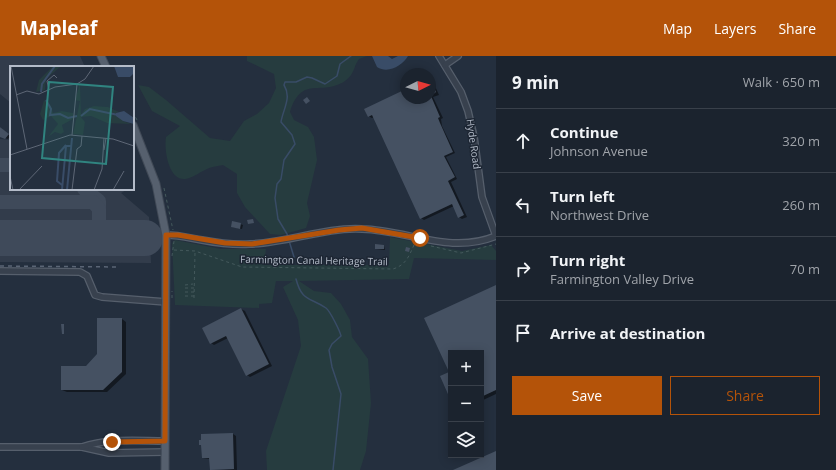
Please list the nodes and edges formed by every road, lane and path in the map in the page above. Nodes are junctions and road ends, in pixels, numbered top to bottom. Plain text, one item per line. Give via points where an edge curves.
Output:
1 (101, 56) edge
2 (439, 56) edge
3 (458, 56) edge
4 (445, 65) junction
5 (106, 66) edge
6 (134, 128) edge
7 (166, 235) junction
8 (496, 236) edge
9 (174, 244) dead end
10 (496, 244) edge
11 (196, 251) junction
12 (0, 271) edge
13 (194, 284) junction
14 (185, 285) dead end
15 (185, 288) dead end
16 (194, 288) junction
17 (185, 292) dead end
18 (194, 292) junction
19 (185, 296) dead end
20 (166, 302) junction
21 (165, 441) junction
22 (0, 447) edge
23 (82, 447) junction
24 (165, 452) junction
25 (165, 470) edge

1 - 5 main road
2 - 4 street, Hyde Road
3 - 4 street
4 - 8 street, Hyde Road via 461,92 468,111 482,197
6 - 7 main road via 156,184
7 - 8 street via 240,244 285,240 354,228 458,244 476,243
7 - 20 main road
9 - 11 path, Farmington Canal Heritage Trail via 174,250
10 - 11 path, Farmington Canal Heritage Trail via 461,254 414,245 407,260 393,269 242,268
11 - 13 path
12 - 20 street via 80,272 87,276 95,295 102,298
13 - 14 path
13 - 16 path
15 - 16 path
16 - 18 path
17 - 18 path
18 - 19 path via 194,297
20 - 21 main road
21 - 23 street via 93,443
21 - 24 main road
22 - 23 street
23 - 24 street via 109,453
24 - 25 main road

